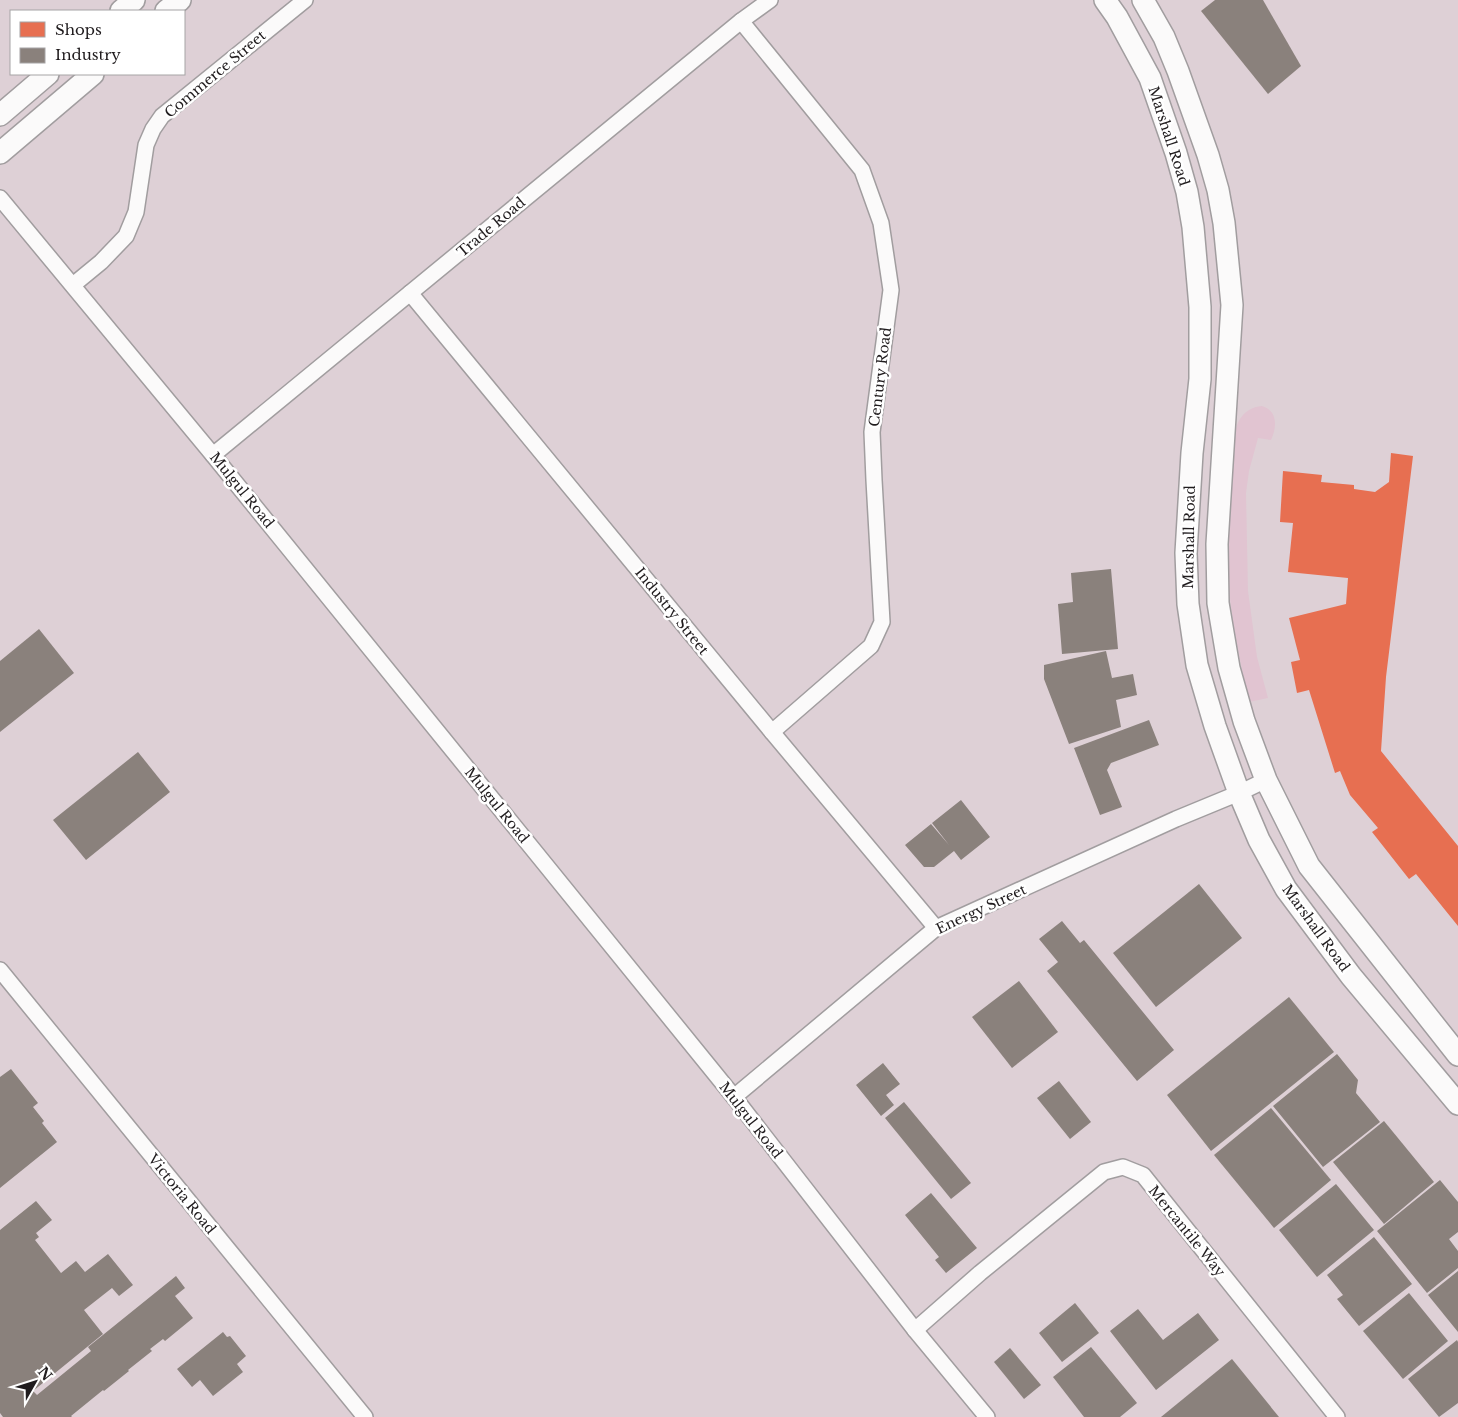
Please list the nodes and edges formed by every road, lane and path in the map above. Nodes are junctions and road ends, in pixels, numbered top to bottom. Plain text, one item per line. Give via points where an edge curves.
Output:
1 (134, 0) edge
2 (180, 0) edge
3 (304, 0) edge
4 (770, 0) edge
5 (1105, 0) edge
6 (1143, 0) edge
7 (122, 10) edge
8 (167, 10) edge
9 (741, 21) junction
10 (47, 75) edge
11 (92, 75) edge
12 (0, 115) edge
13 (0, 153) edge
14 (0, 198) edge
15 (73, 285) junction
16 (410, 293) junction
17 (1199, 386) junction
18 (1227, 390) junction
19 (213, 454) junction
20 (772, 732) junction
21 (1266, 780) junction
22 (1239, 793) junction
23 (1338, 904) junction
24 (936, 928) junction
25 (0, 970) edge
26 (1458, 1031) edge
27 (1458, 1055) edge
28 (1454, 1090) edge
29 (734, 1097) junction
30 (915, 1330) junction
31 (365, 1417) edge
32 (987, 1417) edge
33 (1337, 1417) edge

1 - 7 main road
2 - 8 main road
3 - 15 street, Commerce Street via 162,116 146,145 136,212 126,236
4 - 9 street, Trade Road
5 - 17 main road, Marshall Road via 1150,78 1187,192 1200,307
6 - 18 main road, Marshall Road via 1178,71 1218,190 1232,305
9 - 16 street, Trade Road
9 - 20 street, Century Road via 862,170 881,223 891,290 872,432 882,622 871,646
10 - 12 main road
11 - 13 main road
14 - 15 street, Mulgul Road
15 - 19 street, Mulgul Road
16 - 19 street, Trade Road
16 - 20 street, Industry Street
17 - 18 main road
17 - 22 main road, Marshall Road via 1186,553 1188,604 1197,665
18 - 21 main road, Marshall Road via 1217,544 1218,603 1229,668
19 - 29 street, Mulgul Road
20 - 24 street, Industry Street
21 - 22 street, Energy Street
21 - 23 main road, Marshall Road via 1309,866
22 - 24 street, Energy Street
22 - 28 main road, Marshall Road via 1259,840 1286,889 1351,976
23 - 26 main road via 1384,945 1445,1021
23 - 27 main road, Marshall Road
24 - 29 street, Energy Street
25 - 31 street, Victoria Road
29 - 30 street, Mulgul Road
30 - 32 street, Mulgul Road
30 - 33 street, Mercantile Way via 980,1272 1104,1172 1123,1167 1143,1175

